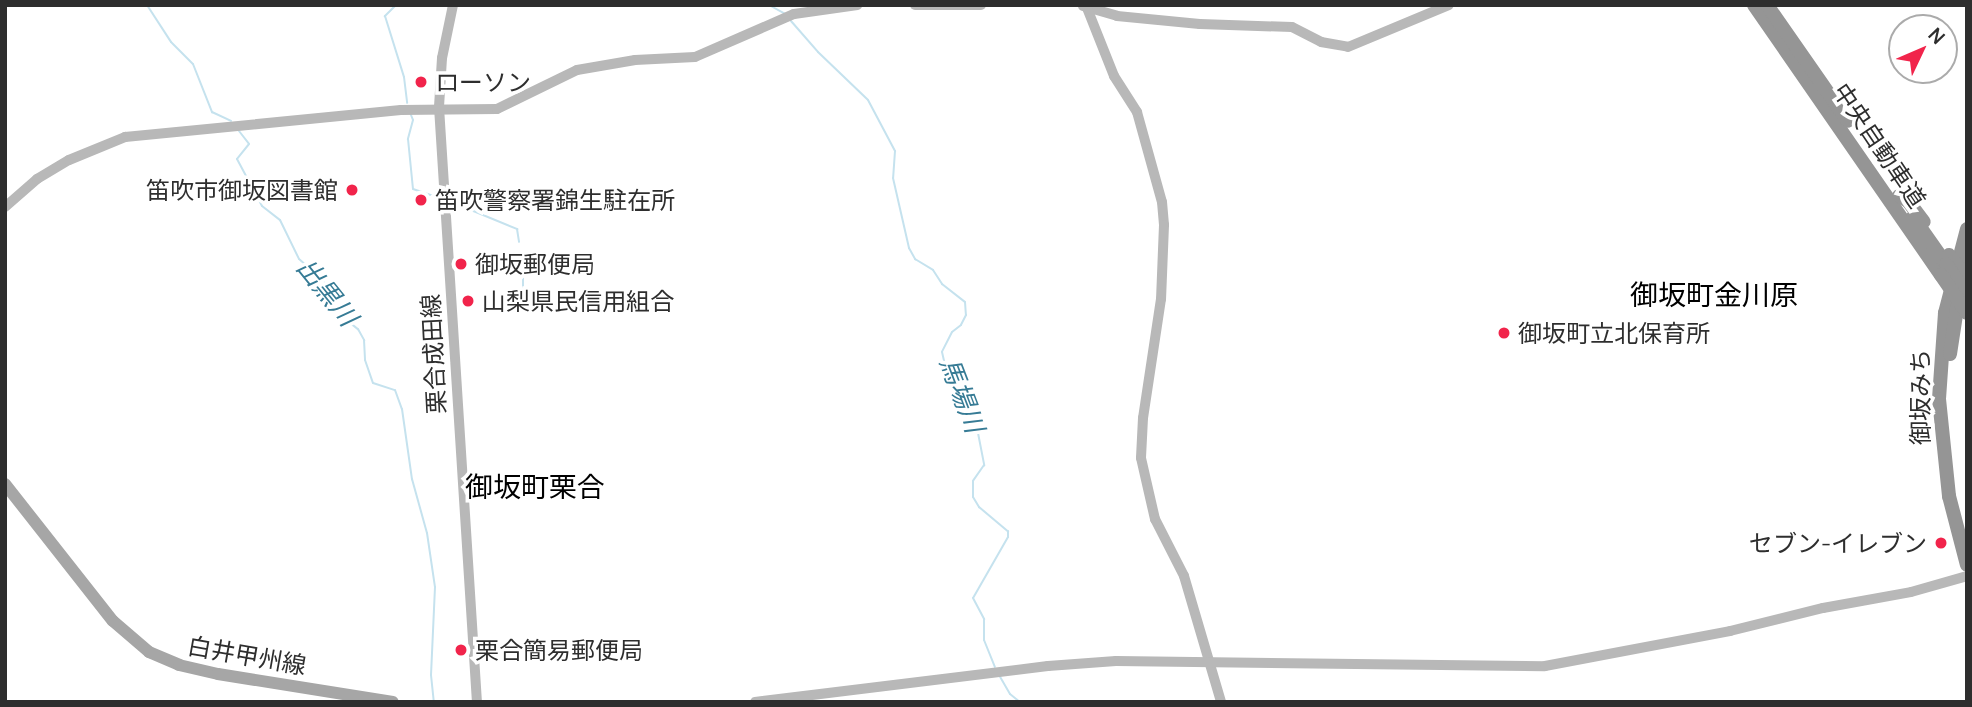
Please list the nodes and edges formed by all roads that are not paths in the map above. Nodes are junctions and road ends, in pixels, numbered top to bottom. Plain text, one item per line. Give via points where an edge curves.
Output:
1 (453, 5) edge
2 (857, 5) edge
3 (915, 5) edge
4 (981, 5) edge
5 (1449, 5) edge
6 (1754, 5) edge
7 (1766, 5) edge
8 (1083, 6) edge
9 (439, 107) junction
10 (5, 207) edge
11 (1967, 229) edge
12 (1967, 263) edge
13 (1945, 265) junction
14 (1967, 278) edge
15 (1967, 295) edge
16 (1967, 313) edge
17 (5, 484) edge
18 (1967, 530) edge
19 (1967, 565) edge
20 (1967, 576) edge
21 (1211, 661) junction
22 (393, 702) edge
23 (477, 702) edge
24 (755, 702) edge
25 (1221, 702) edge

1 - 9 street, 栗合成田線 via 442,58
2 - 9 street via 789,17 695,57 635,60 577,71 497,109
3 - 4 street
5 - 8 street via 1348,47 1279,25 1117,16
6 - 13 highway, 中央自動車道
7 - 13 highway, 中央自動車道
8 - 21 street via 1114,76 1138,112 1162,202 1161,299 1141,458 1155,519 1185,576
9 - 10 street via 110,140 37,180
9 - 23 street, 栗合成田線
11 - 19 highway, 御坂みち via 1945,313 1939,398 1949,496
12 - 18 highway, 御坂みち via 1950,358 1948,419
13 - 14 highway, bridge
13 - 15 highway, 中央自動車道, bridge
13 - 16 highway, 中央自動車道, bridge
17 - 22 main road, 白井甲州線 via 113,621 149,652 218,674
20 - 21 street via 1730,631 1556,664 1498,668
21 - 24 street via 1116,661
21 - 25 street

